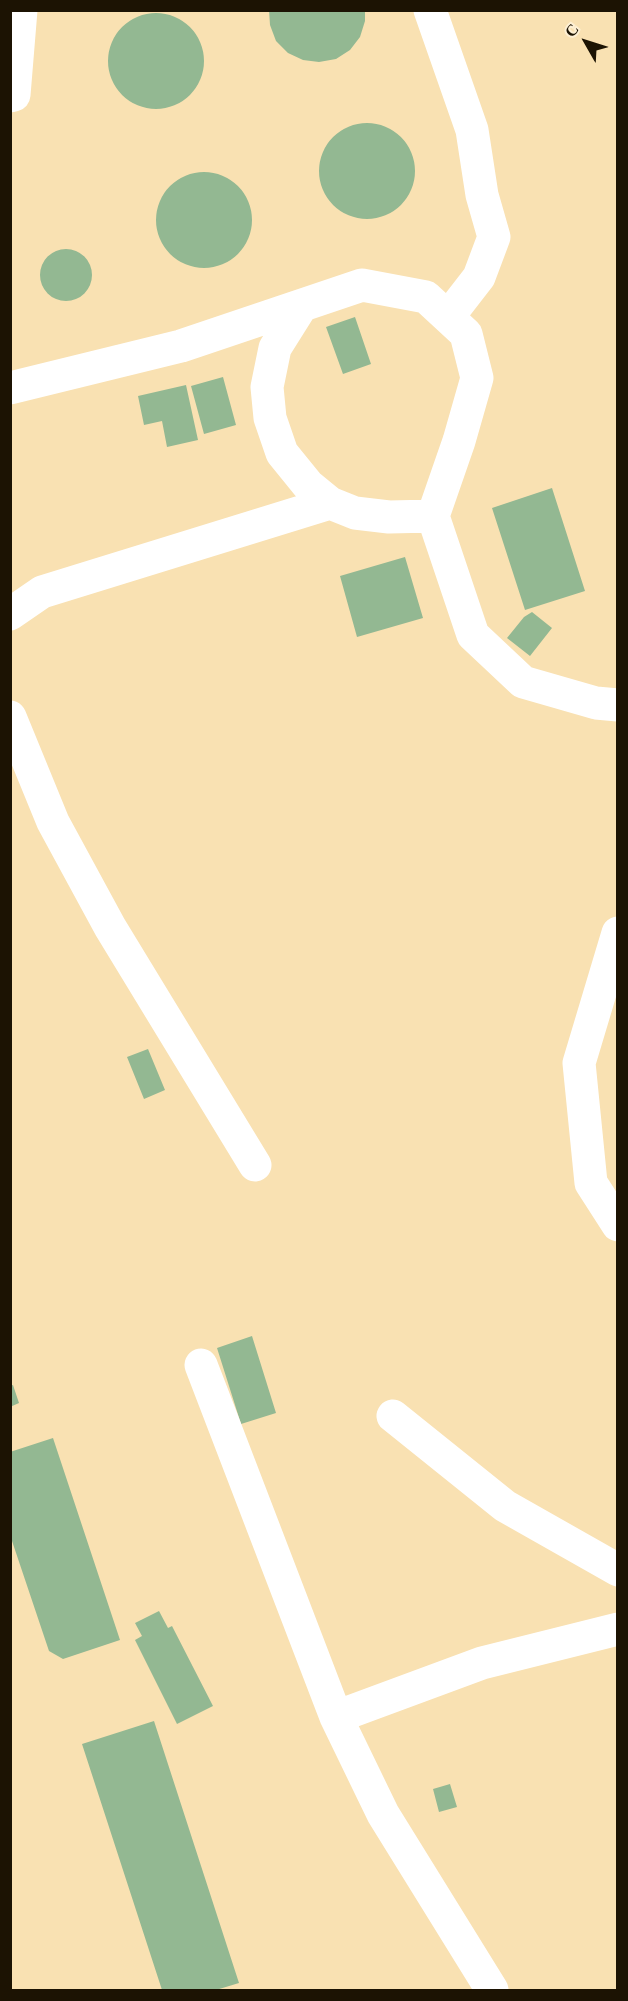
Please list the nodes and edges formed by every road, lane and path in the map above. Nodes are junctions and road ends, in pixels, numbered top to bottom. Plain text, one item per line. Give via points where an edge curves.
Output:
1 (21, 10) edge
2 (430, 10) edge
3 (10, 96) edge
4 (302, 305) junction
5 (448, 317) junction
6 (10, 388) edge
7 (330, 503) junction
8 (433, 516) junction
9 (10, 614) edge
10 (618, 705) edge
11 (10, 717) edge
12 (618, 933) edge
13 (255, 1165) dead end
14 (618, 1225) edge
15 (201, 1365) dead end
16 (393, 1416) dead end
17 (618, 1570) edge
18 (618, 1629) edge
19 (336, 1717) junction
20 (492, 1990) edge

1 - 3 street via 14,95
2 - 5 street via 472,130 482,195 494,237 479,277
4 - 5 street via 362,285 426,297
4 - 6 street via 181,346
4 - 7 street via 275,348 267,387 270,418 282,453 308,485
5 - 8 street via 466,334 477,378
7 - 8 street via 355,513
7 - 9 street via 42,592
8 - 10 street via 473,635 523,682 596,703
11 - 13 street via 64,843 110,927
12 - 14 street via 579,1063 591,1183
15 - 19 street
16 - 17 street via 505,1506
18 - 19 street via 482,1663
19 - 20 street via 383,1814

